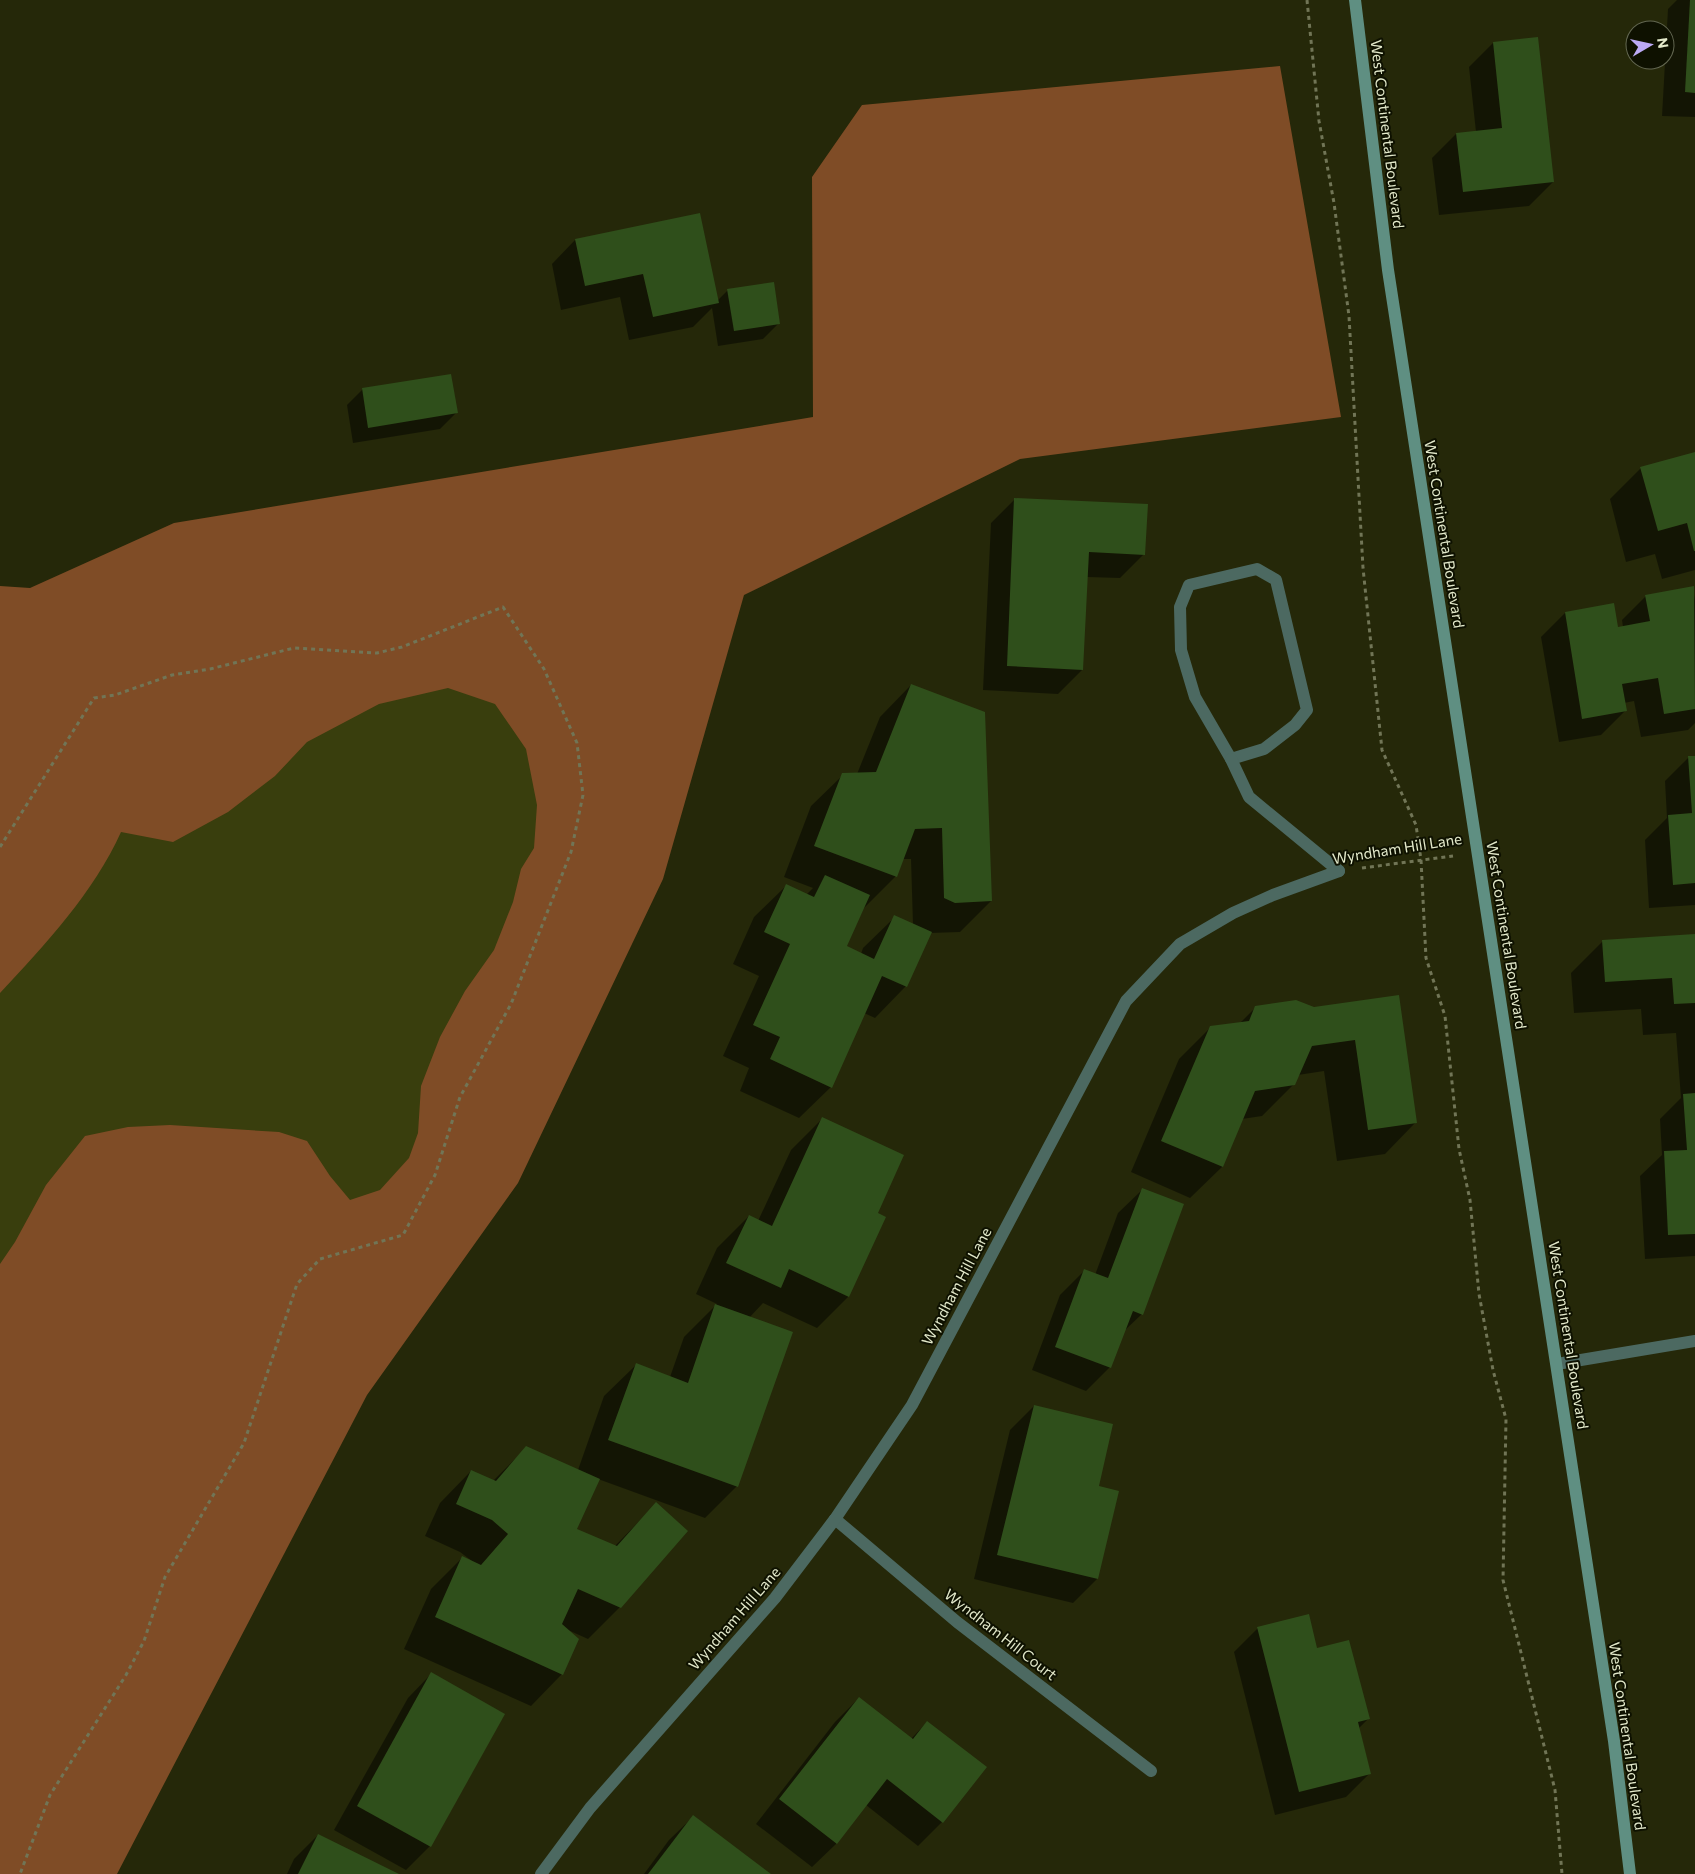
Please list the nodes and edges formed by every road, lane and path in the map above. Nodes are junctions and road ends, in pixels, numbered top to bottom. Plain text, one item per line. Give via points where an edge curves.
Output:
1 (1307, 0) edge
2 (1355, 0) edge
3 (1231, 759) junction
4 (0, 847) edge
5 (1478, 853) junction
6 (1421, 860) junction
7 (1339, 871) junction
8 (1695, 1341) edge
9 (1557, 1364) junction
10 (835, 1519) junction
11 (1151, 1771) dead end
12 (20, 1874) edge
13 (541, 1874) edge
14 (1562, 1874) edge
15 (1630, 1874) edge

1 - 6 path via 1319,121 1349,316 1363,568 1382,750 1416,825
2 - 5 main road, West Continental Boulevard via 1388,270
3 - 3 street via 1195,697 1182,650 1180,607 1189,586 1257,569 1276,580 1307,710 1295,725 1264,749
3 - 7 street via 1249,796
4 - 12 path via 94,698 115,695 172,675 294,648 376,653 402,647 503,607 544,669 577,743 583,795 571,852 511,1004 460,1097 435,1174 403,1235 320,1259 297,1284 244,1443 165,1577 144,1641 126,1675 50,1795
5 - 6 path, Wyndham Hill Lane
5 - 9 main road, West Continental Boulevard
6 - 7 path, Wyndham Hill Lane
6 - 14 path via 1426,958 1445,1016 1479,1294 1506,1419 1503,1580 1555,1790
7 - 10 street, Wyndham Hill Lane via 1233,913 1180,944 1126,1001 912,1405
8 - 9 street
9 - 15 main road, West Continental Boulevard via 1614,1741
10 - 11 street, Wyndham Hill Court via 957,1622
10 - 13 street, Wyndham Hill Lane via 775,1598 590,1808

